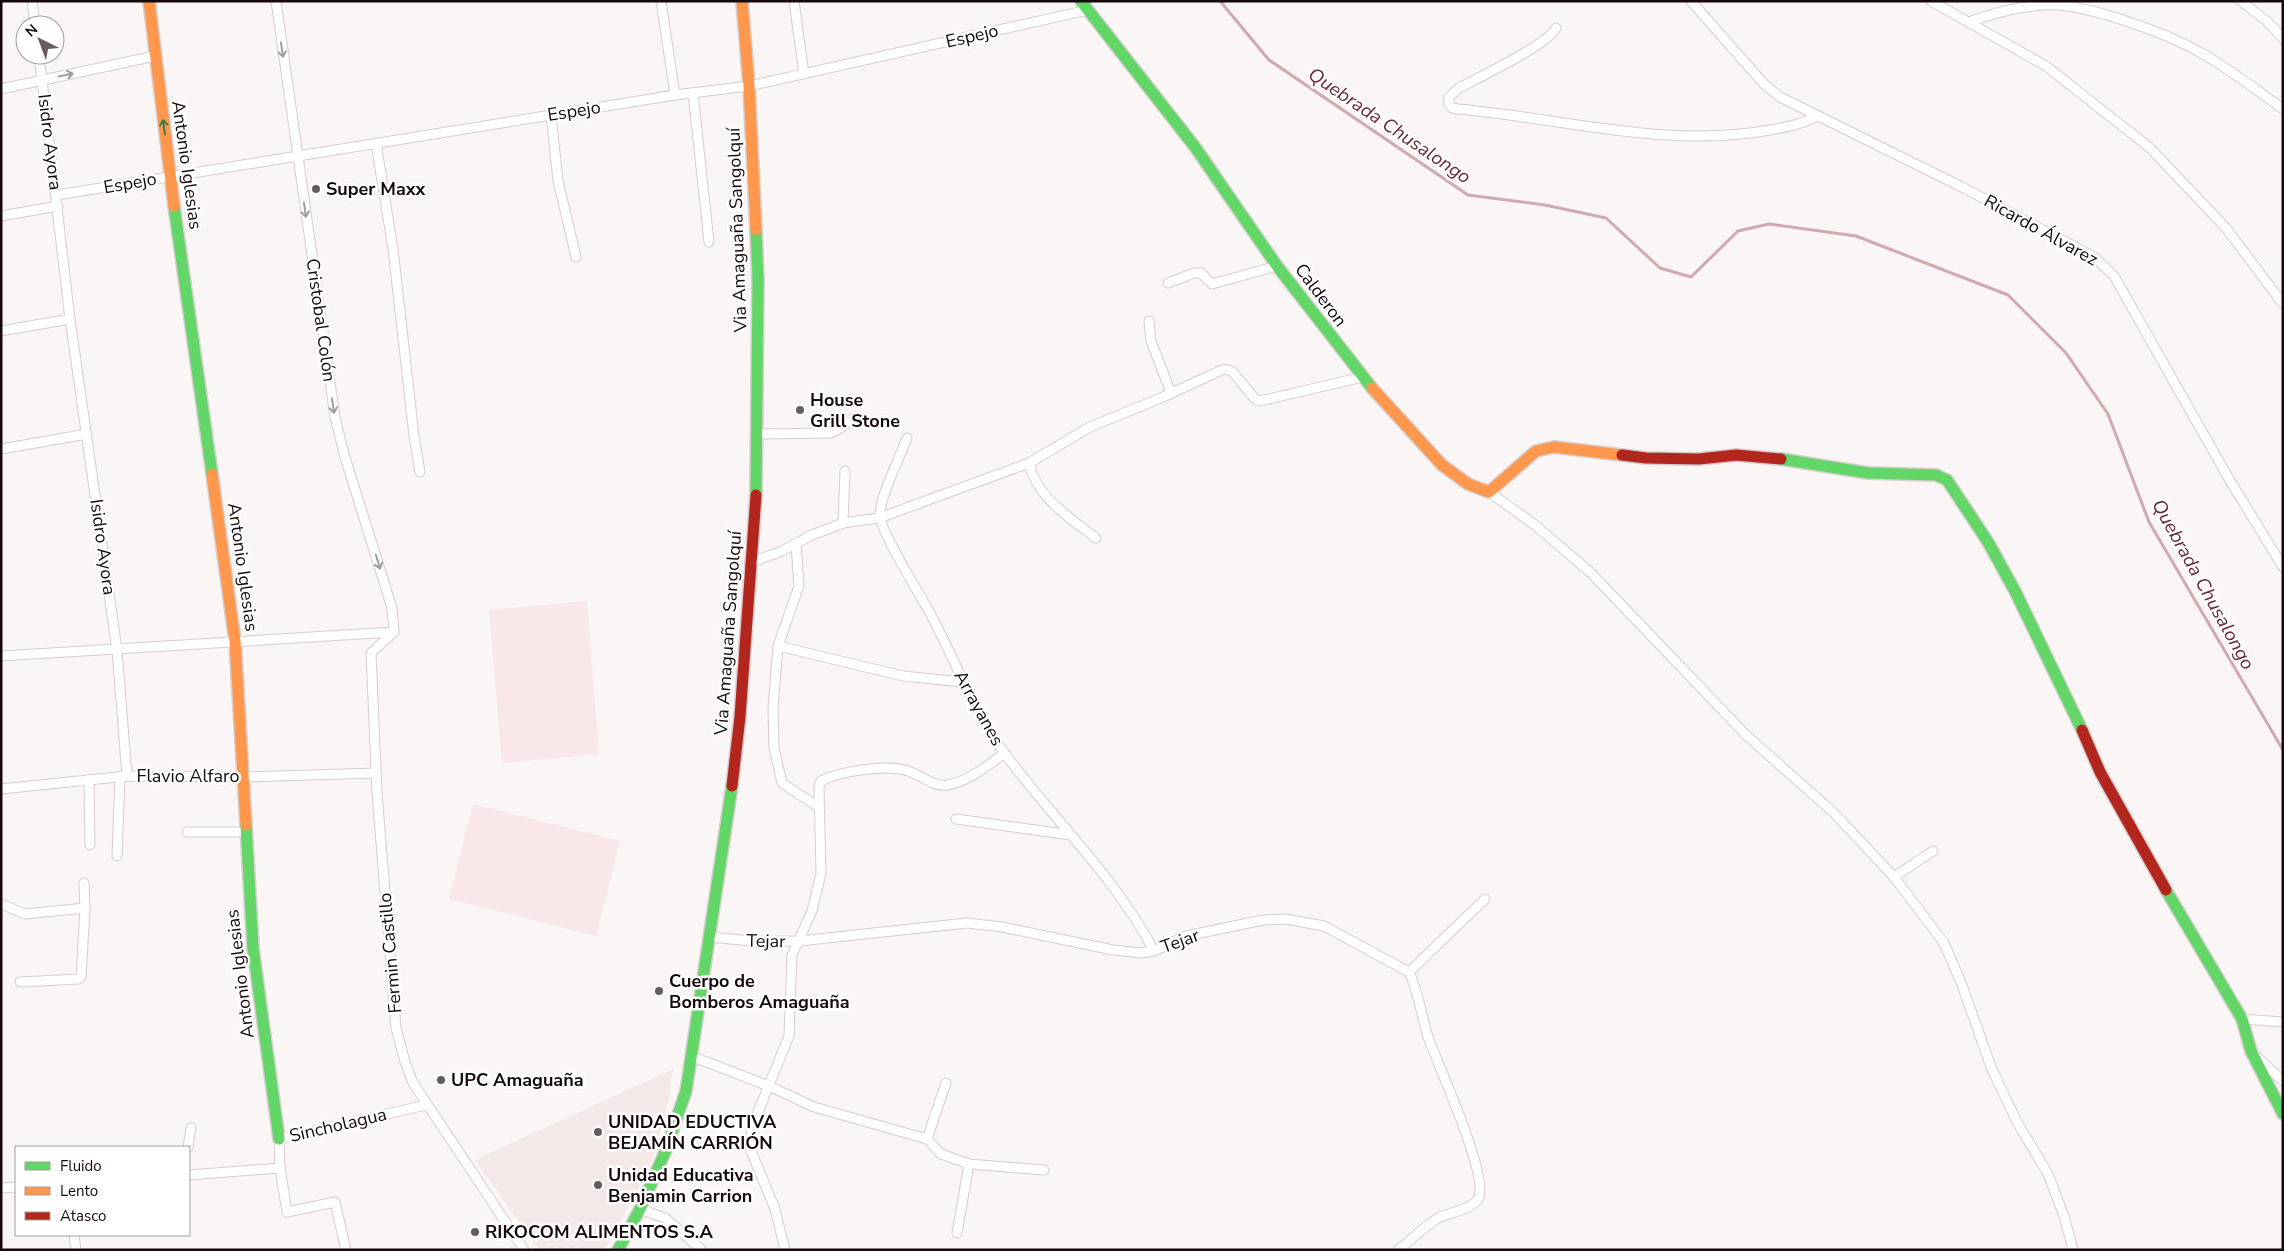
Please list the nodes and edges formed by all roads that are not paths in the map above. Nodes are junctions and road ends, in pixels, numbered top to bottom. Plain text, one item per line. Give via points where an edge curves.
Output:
1 (32, 1) edge
2 (148, 1) edge
3 (276, 1) edge
4 (661, 1) edge
5 (742, 1) edge
6 (794, 1) edge
7 (1690, 1) edge
8 (1931, 1) edge
9 (2241, 1) edge
10 (1085, 6) edge
11 (34, 15) edge
12 (1969, 22) junction
13 (1556, 28) dead end
14 (2283, 39) edge
15 (155, 56) junction
16 (40, 65) edge
17 (804, 74) junction
18 (42, 80) junction
19 (749, 86) junction
20 (1, 89) edge
21 (693, 93) junction
22 (674, 95) junction
23 (2283, 110) edge
24 (551, 115) junction
25 (1818, 116) junction
26 (376, 143) junction
27 (297, 156) junction
28 (170, 176) junction
29 (57, 195) junction
30 (58, 206) junction
31 (1, 216) edge
32 (709, 242) dead end
33 (576, 257) dead end
34 (1277, 266) junction
35 (1168, 283) dead end
36 (2283, 304) edge
37 (70, 319) junction
38 (1149, 320) dead end
39 (1, 331) edge
40 (1363, 377) junction
41 (1171, 393) junction
42 (854, 418) dead end
43 (87, 434) junction
44 (758, 434) junction
45 (907, 438) dead end
46 (1, 449) edge
47 (1029, 464) junction
48 (845, 471) dead end
49 (420, 472) dead end
50 (1489, 492) junction
51 (879, 518) junction
52 (844, 522) junction
53 (1096, 538) dead end
54 (796, 544) junction
55 (2280, 552) edge
56 (751, 562) junction
57 (2283, 567) edge
58 (394, 632) junction
59 (370, 634) junction
60 (235, 641) junction
61 (778, 646) junction
62 (117, 650) junction
63 (371, 654) junction
64 (1, 656) edge
65 (962, 682) junction
66 (1004, 753) junction
67 (376, 773) junction
68 (123, 776) junction
69 (244, 776) junction
70 (89, 780) junction
71 (1, 789) edge
72 (820, 808) junction
73 (956, 819) dead end
74 (188, 832) dead end
75 (245, 832) junction
76 (1071, 835) junction
77 (90, 845) dead end
78 (1934, 851) dead end
79 (117, 856) dead end
80 (1894, 877) junction
81 (84, 883) dead end
82 (1485, 899) dead end
83 (1, 904) edge
84 (85, 908) junction
85 (710, 938) junction
86 (799, 941) junction
87 (1154, 951) junction
88 (1409, 972) junction
89 (20, 982) dead end
90 (2242, 1019) junction
91 (2283, 1022) edge
92 (2251, 1052) junction
93 (691, 1056) junction
94 (2283, 1081) edge
95 (946, 1083) dead end
96 (769, 1086) junction
97 (426, 1105) junction
98 (2283, 1114) edge
99 (191, 1128) dead end
100 (279, 1139) junction
101 (927, 1139) junction
102 (188, 1146) edge
103 (969, 1164) junction
104 (280, 1168) junction
105 (1044, 1170) dead end
106 (190, 1176) edge
107 (15, 1187) edge
108 (1, 1188) edge
109 (640, 1209) junction
110 (957, 1233) dead end
111 (74, 1236) edge
112 (76, 1250) edge
113 (346, 1250) edge
114 (524, 1250) edge
115 (618, 1250) edge
116 (702, 1250) edge
117 (785, 1250) edge
118 (1398, 1250) edge
119 (2072, 1250) edge

1 - 11 street
2 - 15 main road, Antonio Iglesias
3 -> 27 street, Cristobal Colón
4 - 22 street
5 - 19 main road, Via Amaguaña Sangolquí
6 - 17 street
7 - 25 street, Ricardo Álvarez via 1770,90
8 - 12 street
9 - 14 street
10 - 17 street, Espejo
10 - 34 main road, Calderon via 1195,147
12 - 23 street via 2002,10 2043,5 2076,7 2139,27 2204,55
12 - 36 street via 2046,66 2150,148 2226,228
13 - 25 street via 1534,47 1460,88 1449,97 1449,104 1452,108 1678,136 1753,132
18 -> 15 street
28 -> 15 main road, Antonio Iglesias
16 - 18 street, Isidro Ayora
17 - 19 street, Espejo
18 - 20 street
18 - 29 street, Isidro Ayora
19 - 21 street, Espejo
19 - 44 main road, Via Amaguaña Sangolquí via 758,280
21 - 22 street, Espejo
21 - 32 street
22 - 24 street, Espejo
24 - 26 street, Espejo
24 - 33 street via 558,182
25 - 55 street, Ricardo Álvarez via 1962,187 2104,264 2114,276 2229,479
26 - 27 street, Espejo
26 - 49 street via 393,249
27 - 28 street, Espejo
27 -> 58 street, Cristobal Colón via 335,417 392,608
28 - 29 street, Espejo
28 - 60 main road, Antonio Iglesias
29 - 30 street, Isidro Ayora
30 - 31 street
30 - 37 street, Isidro Ayora
34 - 35 street via 1212,284 1201,273
34 - 40 main road, Calderon
37 - 39 street
37 - 43 street, Isidro Ayora
38 - 41 street via 1151,341
40 - 41 street via 1260,402 1227,368
40 - 50 main road, Calderon via 1442,465 1468,484
41 - 47 street via 1090,427
42 - 44 street via 830,433
43 - 46 street
43 - 62 street, Isidro Ayora
44 - 56 main road, Via Amaguaña Sangolquí
45 - 51 street
47 - 51 street
47 - 53 street via 1032,476 1047,497
48 - 52 street
50 - 80 street via 1535,525 1590,572 1734,722 1834,813
50 - 90 main road via 1536,451 1554,447 1646,458 1699,459 1736,455 1800,461 1868,473 1936,475 1947,480 1988,542 2015,591 2100,772
51 - 52 street
51 - 65 street, Arrayanes via 939,629
52 - 54 street
54 - 56 street
54 - 61 street via 797,593
55 - 57 street, Ricardo Álvarez
56 - 85 main road, Via Amaguaña Sangolquí via 740,717
58 - 59 street
58 - 63 street
59 - 60 street
59 - 63 street, Fermin Castillo
60 - 62 street
60 - 69 main road, Antonio Iglesias
61 - 65 street via 903,676
61 - 72 street via 773,708 774,748 780,779 786,788
62 - 64 street
62 - 68 street, Isidro Ayora
63 - 67 street, Fermin Castillo
65 - 66 street, Arrayanes
66 - 72 street via 975,774 948,785 931,782 897,767 827,778 821,781 819,788
66 - 76 street, Arrayanes
67 - 69 street, Flavio Alfaro
67 - 97 street, Fermin Castillo via 396,1028 413,1083
68 - 69 street, Flavio Alfaro
68 - 70 street, Flavio Alfaro
68 - 79 street, Isidro Ayora
69 - 75 main road, Antonio Iglesias
70 - 71 street, Flavio Alfaro
70 - 77 street
72 - 86 street via 821,874 812,911
73 - 76 street
74 - 75 street
75 - 100 main road, Antonio Iglesias via 253,948
76 - 87 street, Arrayanes via 1102,873
78 - 80 street
80 - 119 street via 1944,942 1991,1067 2048,1174 2064,1216
81 - 84 street
82 - 88 street
83 - 84 street via 25,914
84 - 89 street via 81,978
85 - 86 street, Tejar via 751,942
85 - 93 main road, Via Amaguaña Sangolquí
86 - 87 street, Tejar via 967,923 1113,950
86 - 96 street via 791,963 789,1036
87 - 88 street, Tejar via 1195,934 1263,920 1286,920 1324,926
88 - 118 street via 1428,1035 1477,1168 1482,1191 1477,1201 1440,1217
90 - 91 street
90 - 92 main road
92 - 94 street
92 - 98 main road
93 - 96 street
93 - 109 main road, Via Amaguaña Sangolquí via 686,1091 666,1150
95 - 101 street
96 - 101 street via 814,1107
96 - 117 street via 756,1117 751,1151 775,1209
97 - 100 street, Sincholagua
97 - 114 street, Fermin Castillo
99 - 102 street
100 - 104 street, Sincholagua
101 - 103 street via 941,1154
103 - 105 street
103 - 110 street
104 - 106 street, Sincholagua
104 - 113 street via 287,1212 335,1202
107 - 108 street
109 - 115 main road, Via Amaguaña Sangolquí
109 - 116 street via 665,1218
111 - 112 street

